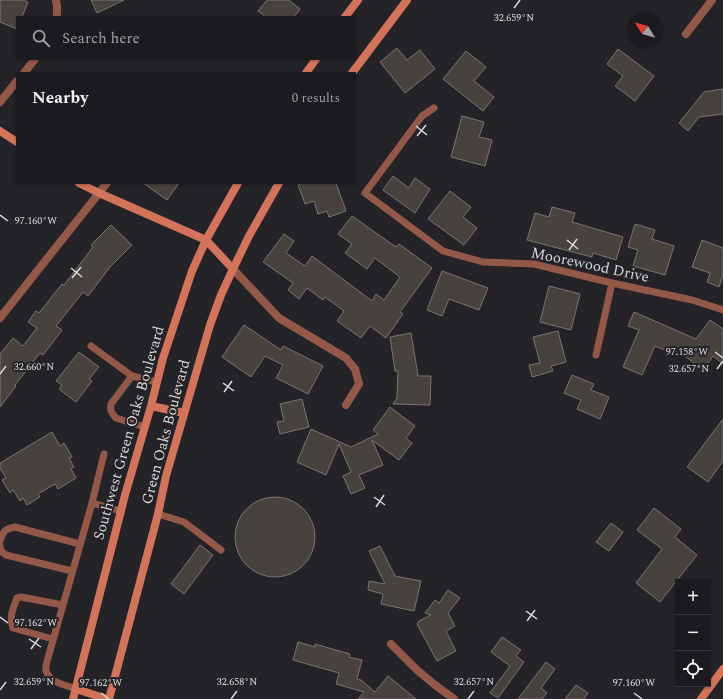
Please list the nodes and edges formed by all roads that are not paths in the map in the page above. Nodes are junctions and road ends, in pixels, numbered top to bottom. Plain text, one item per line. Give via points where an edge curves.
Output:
1 (56, 0) edge
2 (358, 0) edge
3 (407, 0) edge
4 (712, 0) edge
5 (57, 16) edge
6 (346, 16) edge
7 (686, 34) dead end
8 (34, 60) edge
9 (315, 60) edge
10 (25, 72) edge
11 (307, 72) edge
12 (353, 72) edge
13 (16, 82) edge
14 (0, 102) edge
15 (434, 108) dead end
16 (0, 130) edge
17 (16, 141) edge
18 (81, 184) edge
19 (106, 184) edge
20 (237, 184) edge
21 (278, 184) edge
22 (99, 194) junction
23 (206, 240) junction
24 (233, 269) junction
25 (612, 283) junction
26 (723, 310) edge
27 (0, 318) edge
28 (91, 346) dead end
29 (596, 355) dead end
30 (132, 376) junction
31 (157, 382) junction
32 (346, 405) dead end
33 (151, 406) junction
34 (184, 412) junction
35 (145, 427) junction
36 (104, 454) dead end
37 (92, 503) junction
38 (121, 511) junction
39 (158, 514) junction
40 (0, 541) edge
41 (80, 544) junction
42 (0, 546) edge
43 (221, 550) dead end
44 (72, 571) junction
45 (62, 606) junction
46 (53, 639) junction
47 (392, 644) dead end
48 (723, 669) edge
49 (76, 689) junction
50 (73, 699) edge
51 (108, 699) edge
52 (454, 699) edge
53 (701, 699) edge

1 - 5 street
2 - 6 main road
3 - 12 main road
4 - 7 street
8 - 10 street
9 - 11 main road
13 - 14 street
15 - 25 lane, Moorewood Drive via 422,116 365,193 443,251 483,262 534,264
16 - 17 main road
18 - 22 main road
19 - 22 street
20 - 23 main road, Southwest Green Oaks Boulevard
21 - 24 main road, Green Oaks Boulevard
22 - 23 main road
22 - 27 street
23 - 24 main road
23 - 31 main road, Southwest Green Oaks Boulevard via 192,272
24 - 32 street via 279,318 346,358 356,369 359,384
24 - 34 main road, Green Oaks Boulevard via 210,325
25 - 26 lane, Moorewood Drive via 692,300
25 - 29 lane
28 - 30 lane
30 - 31 lane
30 - 35 lane via 110,409 116,418
31 - 33 main road, Southwest Green Oaks Boulevard
33 - 34 main road
33 - 35 main road, Southwest Green Oaks Boulevard
34 - 39 main road, Green Oaks Boulevard
35 - 38 main road, Southwest Green Oaks Boulevard
36 - 37 lane
37 - 38 lane
37 - 41 lane
38 - 49 main road, Southwest Green Oaks Boulevard
39 - 43 lane via 184,522
39 - 51 main road, Green Oaks Boulevard
40 - 41 lane via 7,529 15,527
41 - 44 lane
42 - 44 lane via 6,555
44 - 45 lane
45 - 46 lane
45 - 46 lane via 21,597 17,598 12,611 13,628
46 - 49 lane via 46,670 50,678
47 - 52 street via 417,670
48 - 53 main road
49 - 50 main road, Southwest Green Oaks Boulevard
49 - 51 main road

